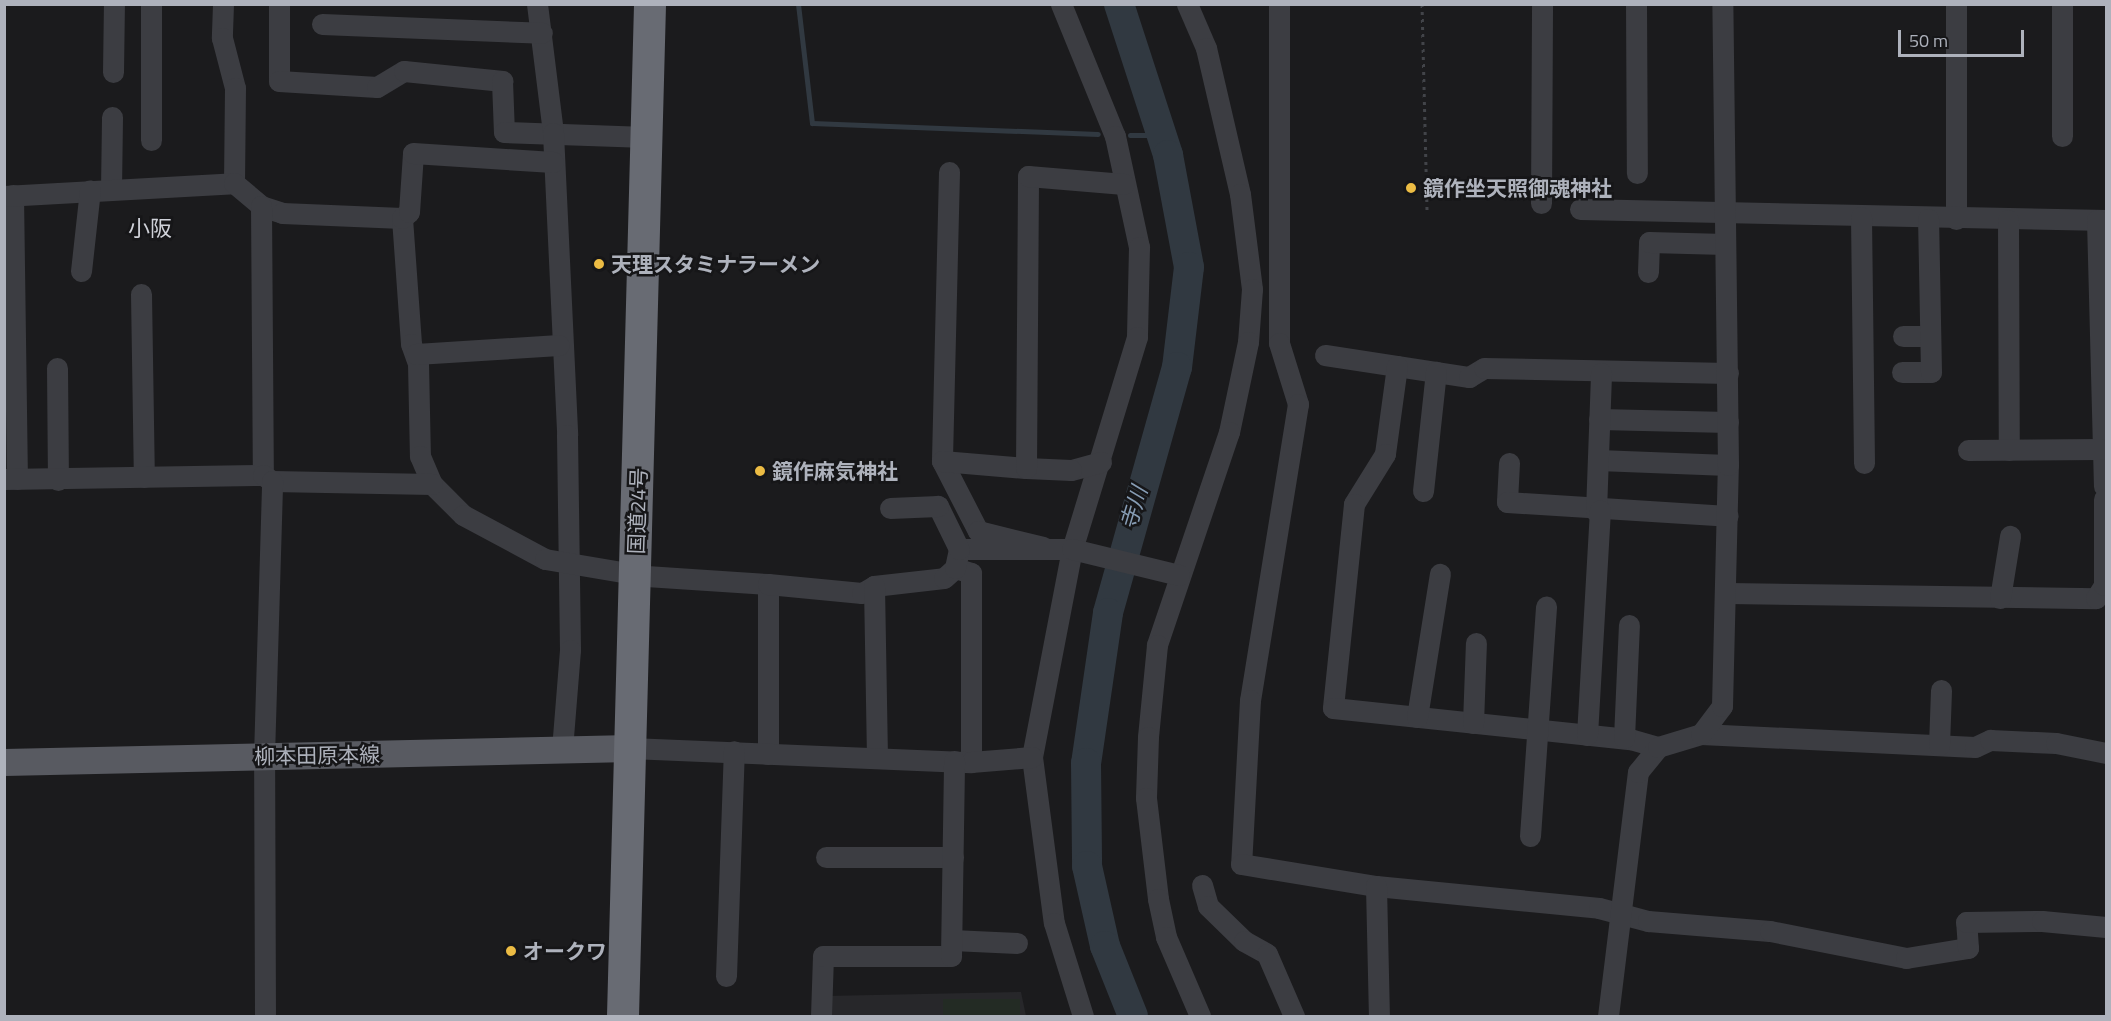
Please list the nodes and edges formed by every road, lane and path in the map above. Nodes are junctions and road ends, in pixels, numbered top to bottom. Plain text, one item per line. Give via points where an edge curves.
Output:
1 (114, 4) edge
2 (151, 4) edge
3 (223, 4) edge
4 (279, 4) edge
5 (537, 4) edge
6 (650, 4) edge
7 (1061, 4) edge
8 (1187, 4) edge
9 (1279, 4) edge
10 (1422, 4) edge
11 (1542, 4) edge
12 (1636, 4) edge
13 (1722, 4) edge
14 (1956, 4) edge
15 (2062, 4) edge
16 (322, 24) dead end
17 (542, 33) junction
18 (112, 72) dead end
19 (112, 117) dead end
20 (553, 133) junction
21 (2062, 136) dead end
22 (646, 137) junction
23 (151, 140) dead end
24 (553, 162) junction
25 (949, 172) dead end
26 (1637, 173) dead end
27 (234, 183) junction
28 (1124, 184) junction
29 (100, 190) junction
30 (9, 196) edge
31 (1541, 203) dead end
32 (261, 206) junction
33 (1580, 209) dead end
34 (1427, 211) dead end
35 (1725, 214) junction
36 (1861, 217) junction
37 (402, 218) junction
38 (1928, 219) junction
39 (1956, 219) junction
40 (2008, 220) junction
41 (2102, 220) edge
42 (1725, 244) junction
43 (81, 271) dead end
44 (1648, 272) dead end
45 (141, 294) dead end
46 (1903, 336) dead end
47 (1930, 336) junction
48 (559, 345) junction
49 (416, 354) junction
50 (1325, 355) dead end
51 (1397, 366) junction
52 (57, 368) dead end
53 (1436, 372) junction
54 (1902, 372) dead end
55 (1601, 373) junction
56 (1728, 373) junction
57 (1599, 419) junction
58 (1728, 422) junction
59 (2100, 449) junction
60 (1968, 450) dead end
61 (2009, 450) junction
62 (1598, 460) junction
63 (942, 461) junction
64 (1101, 462) junction
65 (1509, 463) dead end
66 (1864, 463) dead end
67 (1728, 465) junction
68 (1026, 468) junction
69 (144, 477) junction
70 (268, 478) junction
71 (11, 479) edge
72 (58, 480) junction
73 (432, 484) junction
74 (1423, 491) dead end
75 (890, 508) dead end
76 (1598, 511) junction
77 (1728, 516) junction
78 (2010, 536) dead end
79 (1043, 547) junction
80 (1076, 550) junction
81 (957, 558) junction
82 (571, 565) junction
83 (634, 573) junction
84 (1176, 574) junction
85 (1440, 574) dead end
86 (768, 584) junction
87 (874, 586) junction
88 (1728, 593) junction
89 (2000, 598) junction
90 (1546, 607) dead end
91 (1629, 625) dead end
92 (1476, 643) dead end
93 (1941, 690) dead end
94 (1417, 717) junction
95 (1473, 723) junction
96 (1540, 730) junction
97 (1701, 734) junction
98 (1587, 735) junction
99 (1624, 738) junction
100 (1939, 745) junction
101 (1658, 747) junction
102 (630, 748) junction
103 (562, 750) junction
104 (734, 750) junction
105 (2106, 753) edge
106 (768, 754) junction
107 (264, 756) junction
108 (1032, 757) junction
109 (877, 758) junction
110 (4, 762) edge
111 (963, 762) junction
112 (1530, 836) dead end
113 (826, 857) dead end
114 (953, 857) junction
115 (1202, 885) dead end
116 (1376, 886) junction
117 (1617, 913) junction
118 (2106, 927) edge
119 (952, 940) junction
120 (1017, 943) dead end
121 (726, 976) dead end
122 (265, 1017) edge
123 (623, 1017) edge
124 (820, 1017) edge
125 (1083, 1017) edge
126 (1200, 1017) edge
127 (1294, 1017) edge
128 (1379, 1017) edge
129 (1608, 1017) edge

1 - 18 street
2 - 23 street
3 - 27 street via 222,38 235,88
4 - 20 street via 279,81 377,87 404,71 502,81 504,132
5 - 17 street
6 - 22 highway, 国道24号
7 - 28 street via 1096,83
8 - 84 street via 1206,48 1240,194 1251,289 1248,342 1229,432
9 - 116 street via 1279,342 1298,404 1250,700 1238,846 1241,864 1259,870
10 - 34 path
11 - 31 street
12 - 26 street
13 - 35 street
14 - 39 street
15 - 21 street
16 - 17 street
17 - 20 street
19 - 29 street
20 - 22 street
20 - 24 street
22 - 83 highway, 国道24号
24 - 37 street via 412,153 409,212
24 - 48 street
25 - 63 street
27 - 29 street
27 - 32 street
28 - 64 street via 1139,247 1137,337
28 - 68 street via 1029,176
29 - 30 street
29 - 43 street
30 - 71 street
32 - 37 street via 292,214
32 - 70 street
33 - 35 street
35 - 36 street
35 - 42 street
36 - 38 street
36 - 66 street
37 - 49 street
38 - 39 street
38 - 47 street
39 - 40 street
40 - 41 street
40 - 61 street
41 - 59 street
42 - 44 street via 1648,242
42 - 56 street
45 - 69 street
46 - 47 street
47 - 54 street via 1931,372
48 - 49 street
48 - 82 street
49 - 73 street via 420,456
50 - 51 street
51 - 53 street
51 - 94 street via 1385,454 1354,504 1333,708
52 - 72 street
53 - 55 street via 1468,377 1484,368
53 - 74 street
55 - 56 street
55 - 57 street
56 - 58 street
57 - 58 street
57 - 62 street
58 - 67 street
59 - 61 street
59 - 89 street via 2104,585 2096,598
60 - 61 street
62 - 67 street
62 - 76 street
63 - 68 street
63 - 79 street via 978,531
64 - 68 street via 1071,470
64 - 80 street
65 - 76 street via 1507,502
67 - 77 street
69 - 70 street
69 - 72 street
70 - 73 street
70 - 107 street
71 - 72 street
73 - 82 street via 463,515 544,559
75 - 81 street via 938,507
76 - 77 street
76 - 98 street
77 - 88 street
78 - 89 street
79 - 80 street
79 - 81 street
80 - 84 street
80 - 108 street
81 - 87 street via 944,578
81 - 111 street via 970,573
82 - 83 street
82 - 103 street
83 - 86 street
83 - 102 highway, 国道24号
84 - 126 street via 1157,645 1146,798 1166,937
85 - 94 street
86 - 87 street via 862,594
86 - 106 street
87 - 109 street
88 - 89 street
88 - 97 street via 1722,706
90 - 96 street
91 - 99 street
92 - 95 street
93 - 100 street
94 - 95 street
95 - 96 street
96 - 98 street
96 - 112 street
97 - 100 street
97 - 101 street
98 - 99 street
99 - 101 street
100 - 105 street via 1975,747 2001,740
101 - 117 street via 1638,772
102 - 103 main road, 柳本田原本線
102 - 104 street
102 - 123 highway, 国道24号
103 - 107 main road, 柳本田原本線
104 - 106 street
104 - 121 street
106 - 109 street
107 - 110 main road, 柳本田原本線
107 - 122 street
108 - 111 street
108 - 125 street via 1054,923
109 - 111 street
111 - 114 street
113 - 114 street
114 - 119 street
115 - 127 street via 1208,906 1244,941 1267,954
116 - 117 street
116 - 128 street
117 - 118 street via 1648,921 1770,931 1906,958 1968,948 1966,922 2042,921
117 - 129 street
119 - 120 street
119 - 124 street via 951,956 823,956

